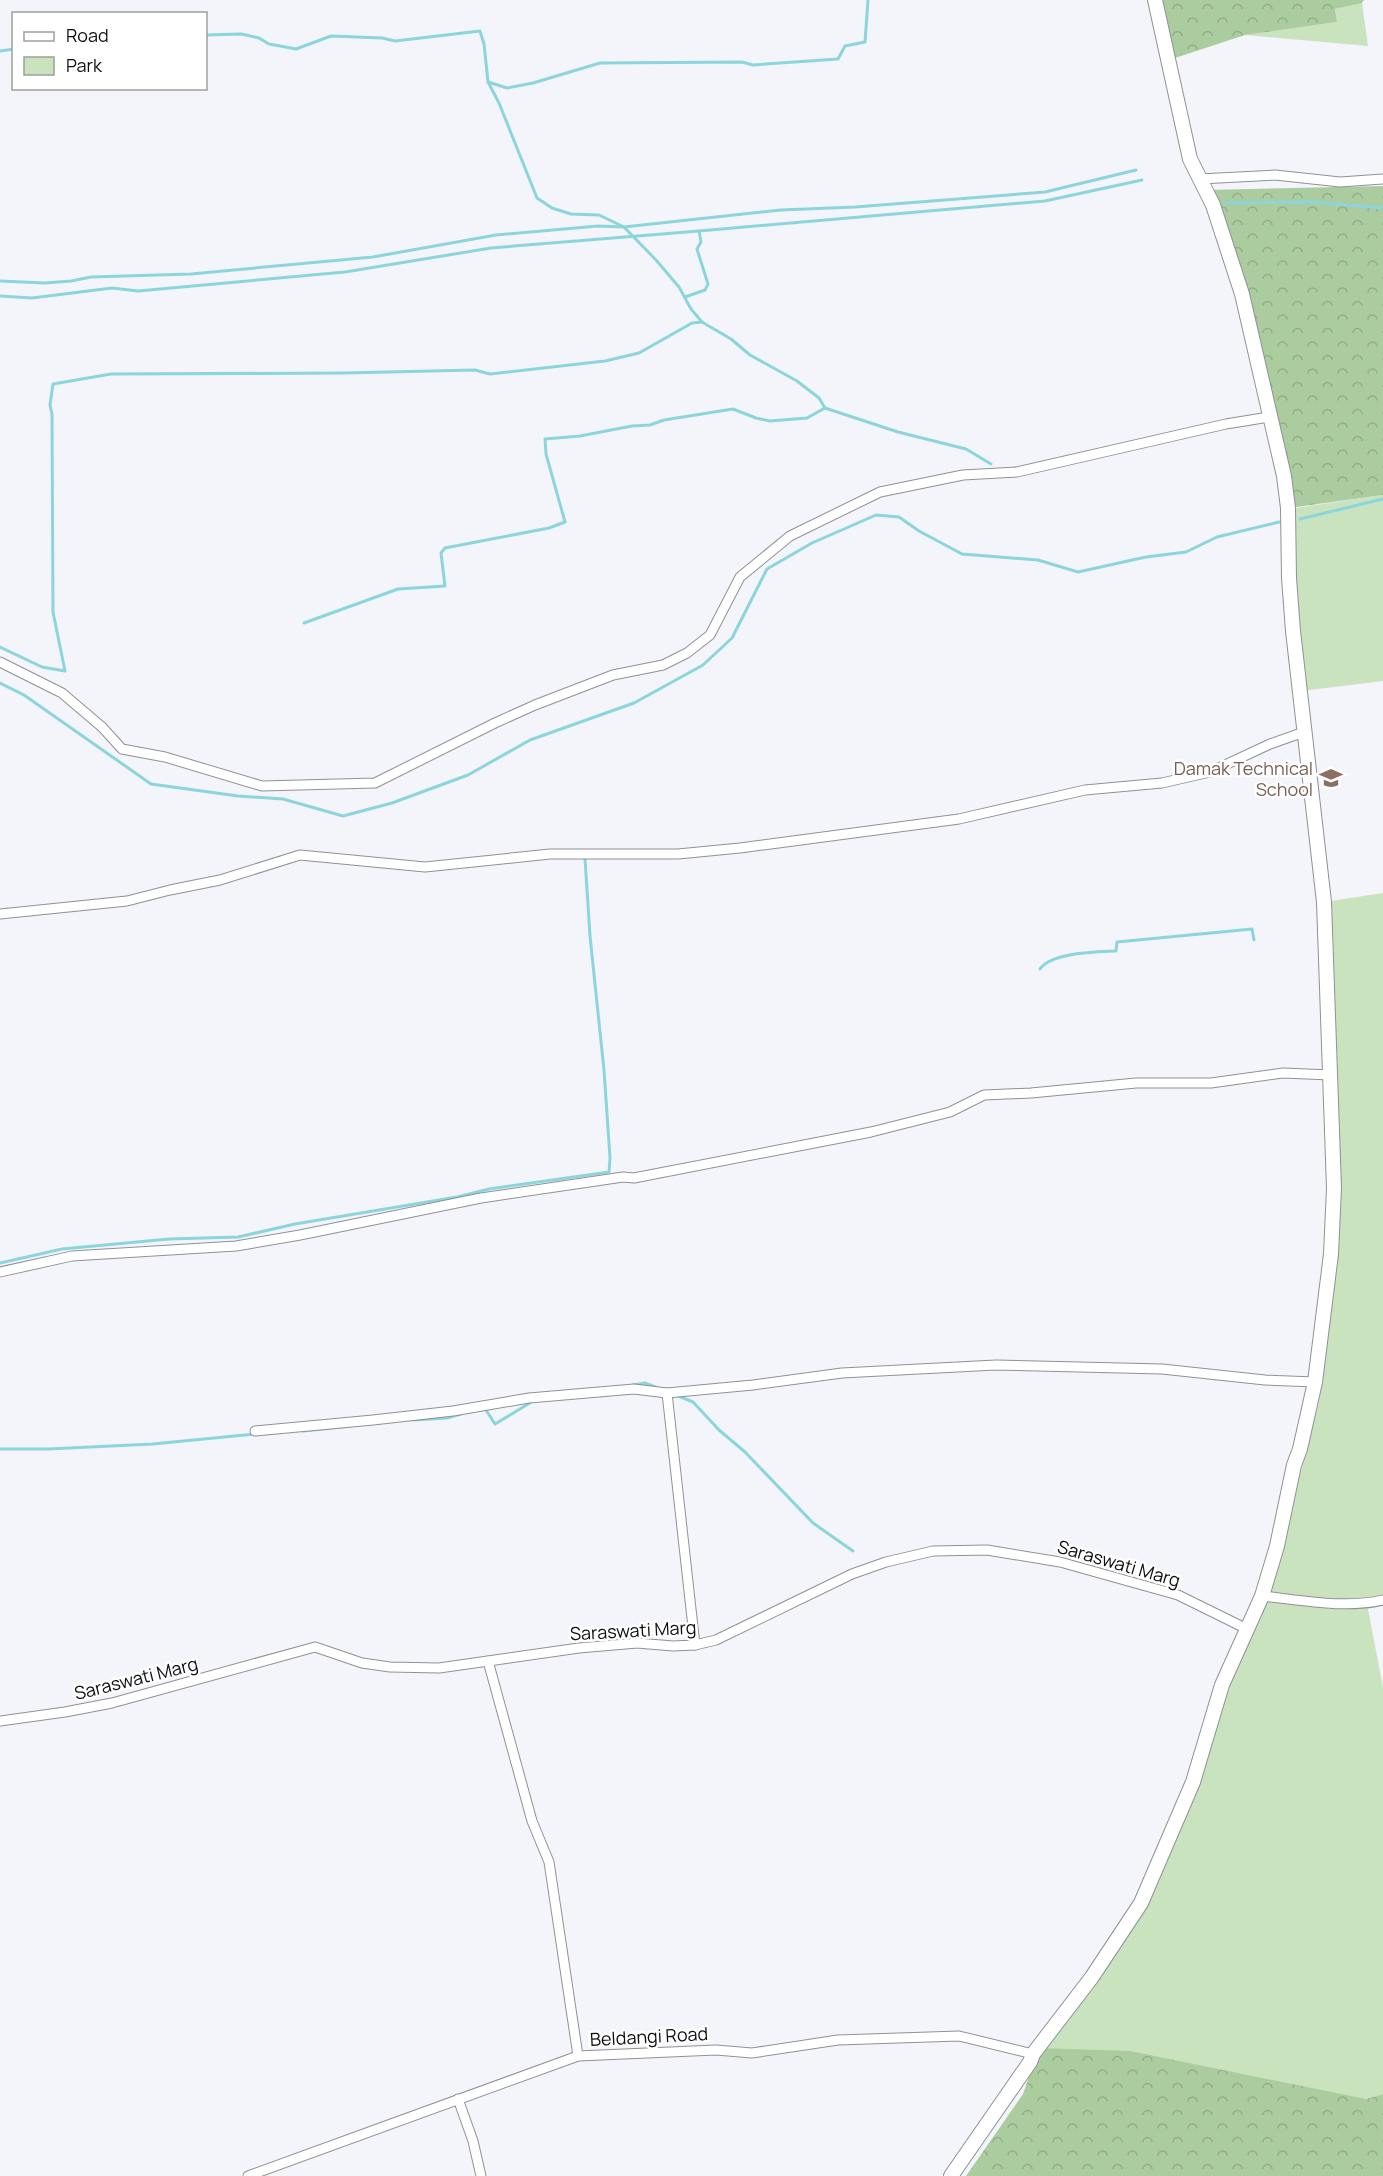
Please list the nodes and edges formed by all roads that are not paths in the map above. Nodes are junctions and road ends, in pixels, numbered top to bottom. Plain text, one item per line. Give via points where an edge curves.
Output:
1 (1155, 0) edge
2 (1200, 179) junction
3 (1383, 179) edge
4 (1269, 417) junction
5 (0, 662) edge
6 (1304, 732) junction
7 (0, 914) edge
8 (1331, 1075) junction
9 (0, 1272) edge
10 (1315, 1382) junction
11 (667, 1393) junction
12 (255, 1431) dead end
13 (1262, 1596) junction
14 (1383, 1600) edge
15 (1247, 1629) junction
16 (695, 1645) junction
17 (488, 1661) junction
18 (0, 1720) edge
19 (1033, 2054) junction
20 (578, 2056) junction
21 (458, 2099) junction
22 (248, 2176) edge
23 (481, 2176) edge
24 (951, 2176) edge

1 - 2 street via 1190,159
2 - 3 street via 1275,175 1340,182
2 - 4 street via 1213,205 1242,294
4 - 5 street via 1017,472 963,475 880,492 790,537 740,577 710,635 687,653 663,665 613,675 535,705 375,783 262,786 165,757 122,749 62,693
4 - 6 street via 1288,508 1289,578
6 - 7 street via 1210,772 1162,783 1085,790 959,819 678,854 550,854 425,867 300,855 220,880 127,901
6 - 8 street via 1322,875
8 - 9 street via 1283,1073 1211,1083 1136,1083 984,1095 950,1112 871,1132 634,1178 481,1198 236,1245 72,1256
8 - 10 street via 1331,1254
10 - 11 street via 1162,1369 996,1365 842,1373
10 - 13 street
11 - 12 street via 634,1389 530,1398 442,1412
11 - 16 street
13 - 14 street via 1319,1603
13 - 15 street
15 - 16 street, Saraswati Marg via 1178,1595 1060,1562 987,1550 933,1551 852,1574 716,1640
15 - 19 street via 1222,1685 1193,1782 1141,1904
16 - 17 street, Saraswati Marg via 637,1643
17 - 18 street, Saraswati Marg via 440,1668 390,1667 362,1663 315,1647 112,1703
17 - 20 street via 532,1821 549,1862
19 - 20 street, Beldangi Road via 959,2036 838,2040 752,2053 716,2050
19 - 24 street
20 - 21 street, Beldangi Road
21 - 22 street, Beldangi Road
21 - 23 street

